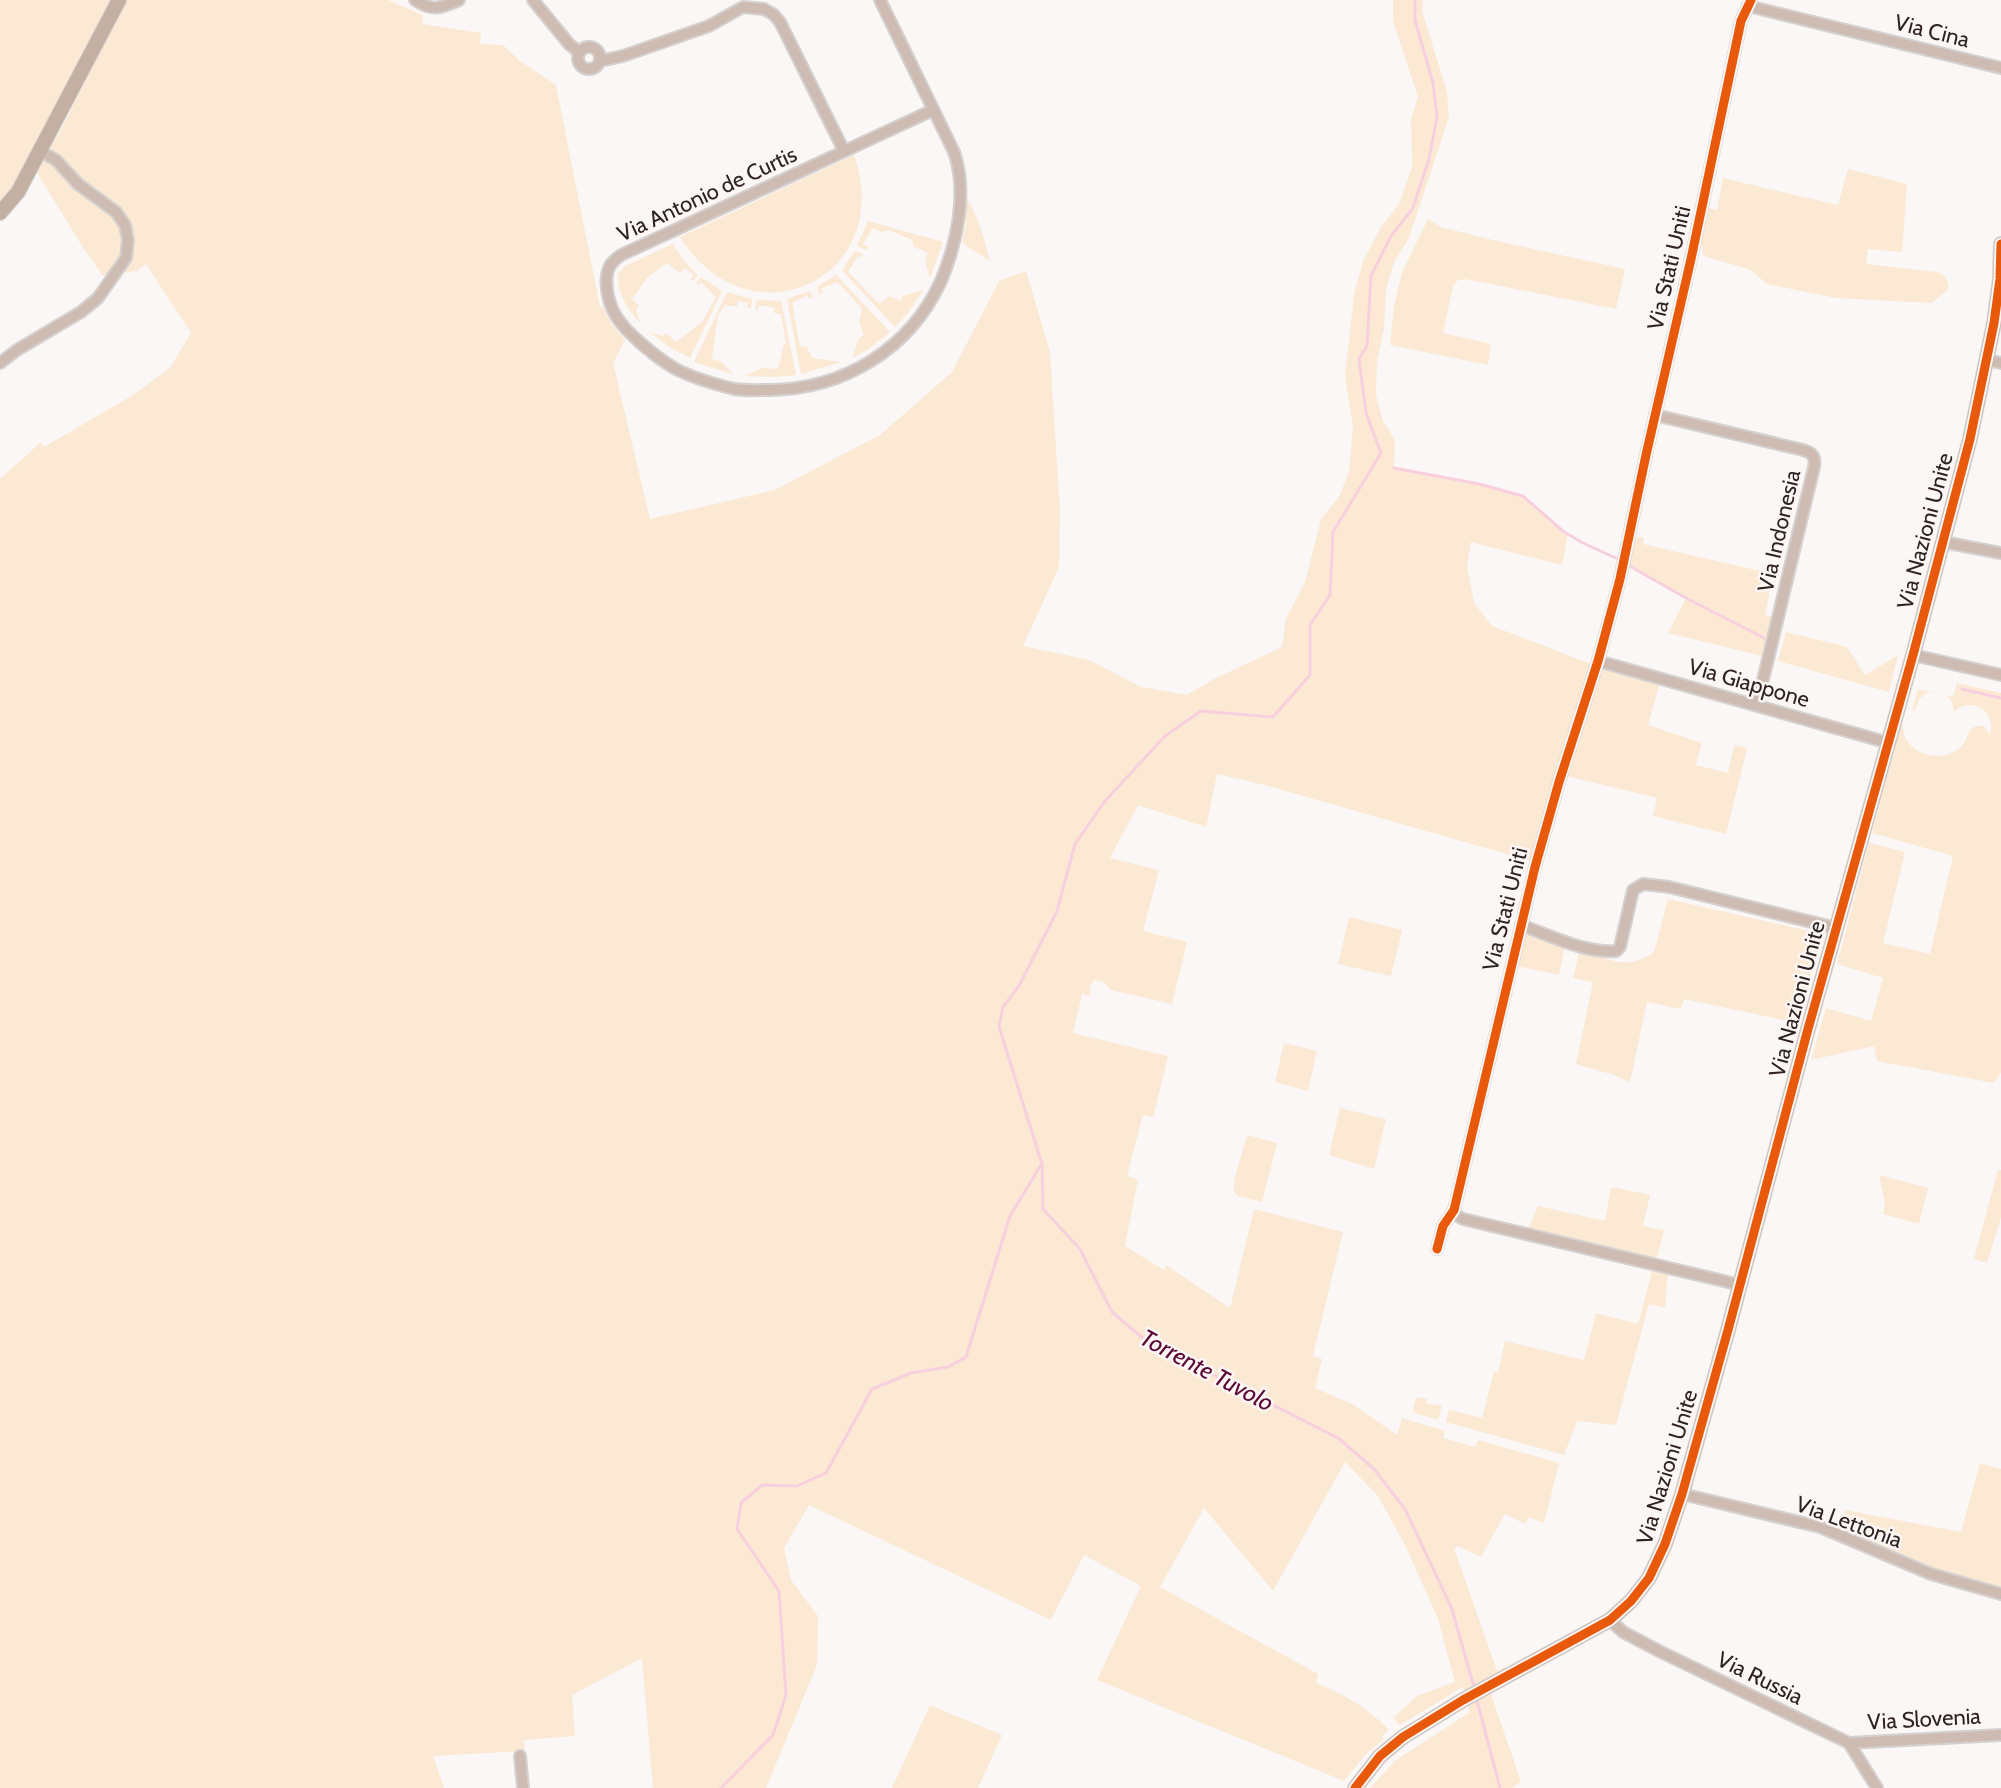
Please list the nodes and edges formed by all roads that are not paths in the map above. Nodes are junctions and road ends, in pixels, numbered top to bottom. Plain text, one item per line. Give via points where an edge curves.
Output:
1 (119, 0) edge
2 (415, 0) edge
3 (459, 0) edge
4 (533, 0) edge
5 (880, 0) edge
6 (1750, 3) edge
7 (579, 52) junction
8 (600, 60) junction
9 (2001, 68) edge
10 (933, 110) junction
11 (40, 151) junction
12 (844, 151) junction
13 (0, 213) edge
14 (2001, 244) edge
15 (1987, 360) junction
16 (0, 363) edge
17 (2001, 363) edge
18 (1655, 415) junction
19 (1942, 542) junction
20 (2001, 553) edge
21 (1914, 655) junction
22 (1598, 661) junction
23 (2001, 675) edge
24 (1757, 705) junction
25 (1889, 743) junction
26 (1521, 925) junction
27 (1836, 928) junction
28 (1454, 1210) junction
29 (1463, 1219) junction
30 (1443, 1226) junction
31 (1437, 1249) dead end
32 (1739, 1287) junction
33 (1682, 1494) junction
34 (2001, 1594) edge
35 (1610, 1620) junction
36 (2001, 1735) edge
37 (1849, 1743) junction
38 (520, 1756) dead end
39 (523, 1788) edge
40 (1355, 1788) edge
41 (1877, 1788) edge

1 - 11 street
2 - 3 street via 426,8
4 - 7 street
5 - 10 street, Via Antonio de Curtis
6 - 9 street, Via Cina
6 - 18 street, Via Stati Uniti via 1741,21
7 - 8 street via 591,48
7 - 8 street via 578,62 585,69 594,68
8 - 12 street via 623,56 709,26 743,7 764,9 780,22
10 - 12 street, Via Antonio de Curtis
10 - 12 street, Via Antonio de Curtis via 959,166 954,240 947,267 927,307 900,339 867,365 800,389 736,389 673,367 616,317 607,275 611,264 621,255
11 - 13 street via 18,192
11 - 16 street via 116,212 125,225 126,258 98,298
14 - 15 street, Via Nazioni Unite via 2000,279
15 - 17 street
15 - 19 street, Via Nazioni Unite
18 - 22 street, Via Stati Uniti
18 - 24 street, Via Indonesia via 1803,450 1814,456
19 - 20 street
19 - 21 street, Via Nazioni Unite
21 - 23 street
21 - 25 street, Via Nazioni Unite
22 - 24 street, Via Giappone
22 - 26 street, Via Stati Uniti via 1559,782
24 - 25 street, Via Giappone
25 - 27 street, Via Nazioni Unite
26 - 27 street via 1582,947 1616,951 1633,890 1643,884
26 - 28 street, Via Stati Uniti
27 - 32 street, Via Nazioni Unite
28 - 29 street
28 - 30 street, Via Stati Uniti
29 - 30 street
29 - 32 street
30 - 31 street, Via Stati Uniti
32 - 33 street, Via Nazioni Unite
33 - 34 street, Via Lettonia via 1820,1527 1931,1574
33 - 35 street, Via Nazioni Unite via 1649,1578
35 - 37 street, Via Russia via 1659,1652
35 - 40 street, Via Nazioni Unite via 1403,1737 1380,1756
36 - 37 street, Via Slovenia
37 - 41 street
38 - 39 street

